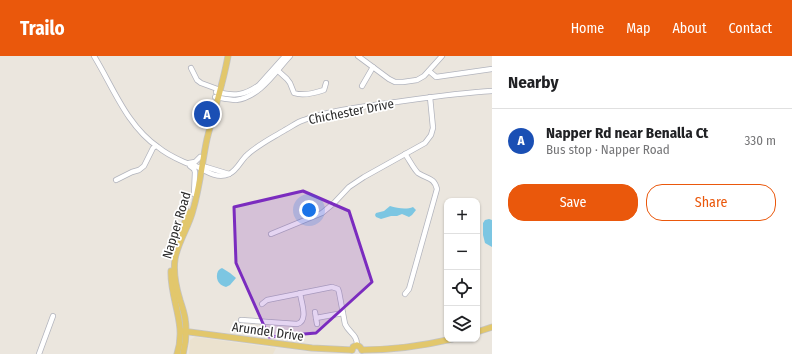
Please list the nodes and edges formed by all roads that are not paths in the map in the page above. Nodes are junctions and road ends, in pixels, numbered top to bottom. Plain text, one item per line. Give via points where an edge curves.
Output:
1 (94, 56) edge
2 (224, 56) edge
3 (228, 56) edge
4 (284, 56) edge
5 (290, 56) edge
6 (358, 56) edge
7 (442, 56) edge
8 (191, 68) dead end
9 (373, 68) junction
10 (276, 69) junction
11 (492, 69) edge
12 (429, 71) junction
13 (326, 83) dead end
14 (362, 86) dead end
15 (492, 91) edge
16 (218, 93) junction
17 (430, 97) junction
18 (156, 146) junction
19 (405, 154) junction
20 (200, 157) junction
21 (187, 164) junction
22 (201, 168) junction
23 (116, 180) dead end
24 (194, 194) junction
25 (271, 234) dead end
26 (300, 293) junction
27 (405, 294) dead end
28 (262, 304) dead end
29 (315, 312) dead end
30 (342, 313) junction
31 (53, 316) dead end
32 (316, 318) junction
33 (241, 320) dead end
34 (317, 324) dead end
35 (492, 327) edge
36 (183, 331) junction
37 (480, 331) edge
38 (444, 340) edge
39 (357, 345) junction
40 (353, 352) edge
41 (361, 352) edge
42 (39, 354) edge
43 (177, 354) edge
44 (182, 354) edge

1 - 18 street, Chichester Drive via 126,113
2 - 16 main road, Napper Road
3 - 16 main road, Napper Road
4 - 10 street
5 - 10 street
6 - 9 street
7 - 12 street
8 - 16 street via 199,82
9 - 12 street via 395,82 418,80
9 - 14 street
10 - 13 street via 290,83 294,93 299,95 324,90
10 - 16 street via 255,88 236,95
11 - 12 street via 436,76
15 - 17 street, Chichester Drive
16 - 20 main road, Napper Road
16 - 22 main road, Napper Road
17 - 19 street via 433,128 431,135 425,143
17 - 22 street, Chichester Drive via 302,120 254,149 229,174
18 - 21 street, Chichester Drive
18 - 23 street via 144,166
19 - 25 street via 349,187 322,213
19 - 27 street via 418,172 436,184 437,189 409,289
20 - 21 street via 196,162
20 - 22 main road, Napper Road
21 - 22 street, Chichester Drive
21 - 24 street via 195,172
22 - 24 main road, Napper Road
22 - 36 main road, Napper Road via 193,212 178,247 175,262 177,289 185,316
24 - 36 main road, Napper Road via 171,260 171,281
26 - 28 street via 267,300
26 - 30 street via 335,287 339,292
26 - 33 street via 304,313 300,323
29 - 32 street
30 - 32 street
30 - 39 street via 347,328 357,340
31 - 42 street
32 - 34 street
35 - 37 main road
36 - 40 main road, Arundel Drive
36 - 43 main road, Napper Road
36 - 44 main road, Napper Road via 186,339
38 - 41 main road
39 - 40 main road
39 - 41 main road via 360,346

